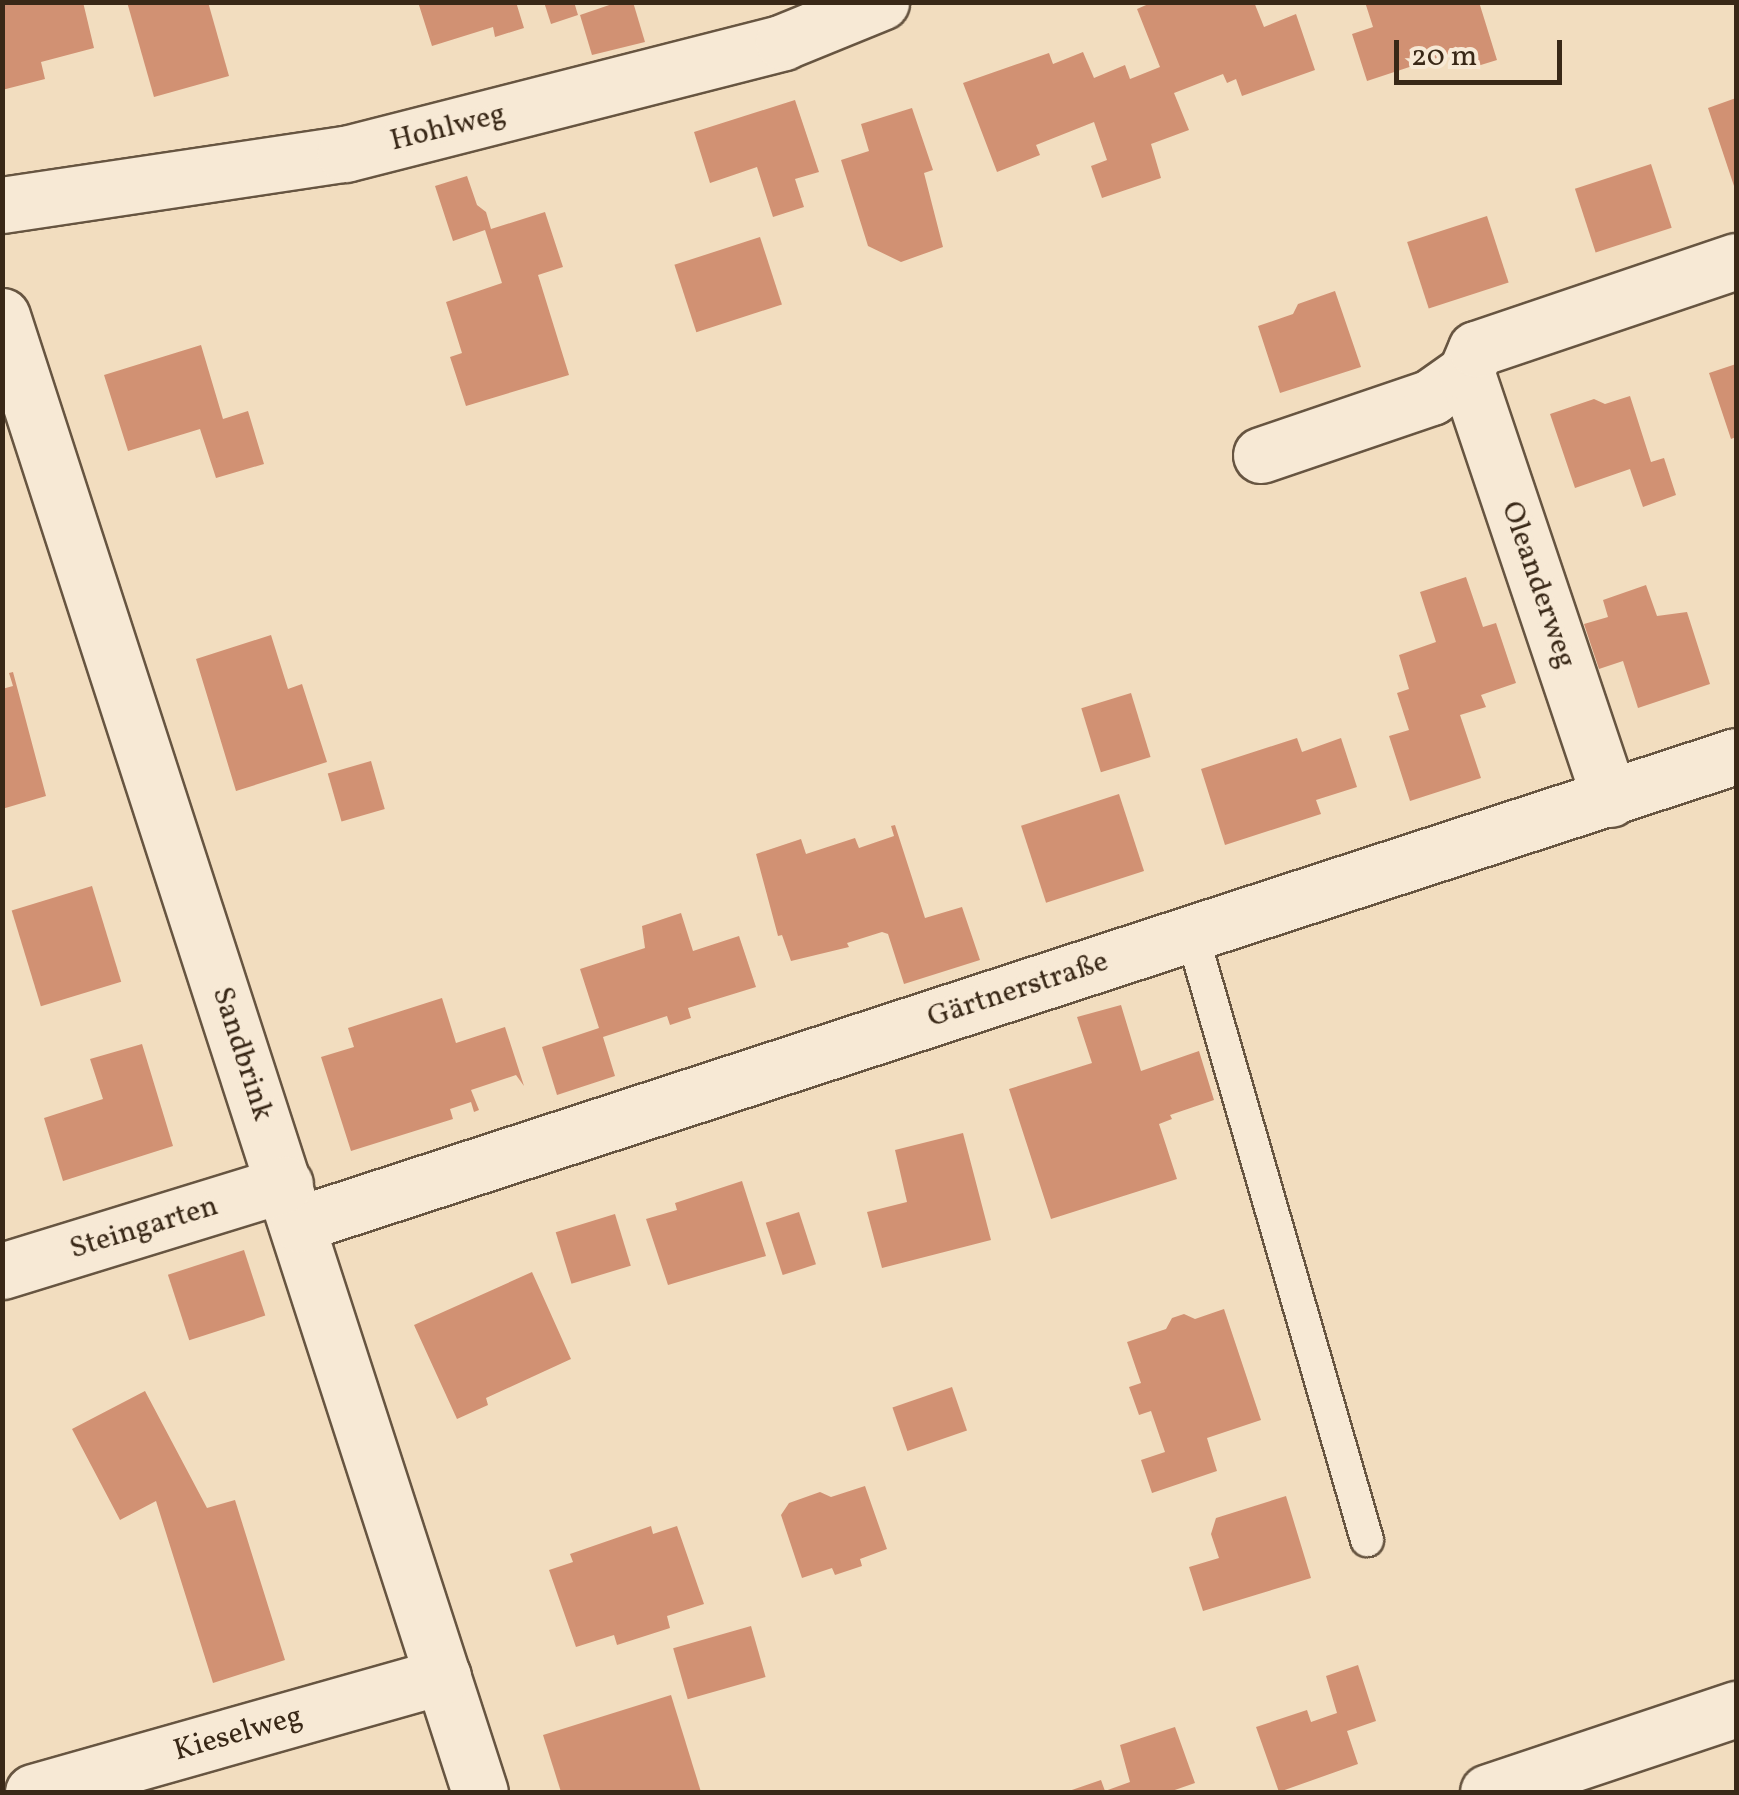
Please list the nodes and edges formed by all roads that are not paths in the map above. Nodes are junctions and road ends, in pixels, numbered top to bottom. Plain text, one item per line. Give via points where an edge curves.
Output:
1 (881, 2) edge
2 (2, 205) edge
3 (1736, 261) edge
4 (2, 316) edge
5 (1466, 372) junction
6 (1261, 455) dead end
7 (1736, 756) edge
8 (1610, 798) junction
9 (1192, 934) junction
10 (292, 1204) junction
11 (2, 1271) edge
12 (1366, 1540) dead end
13 (443, 1676) junction
14 (1736, 1709) edge
15 (33, 1792) edge
16 (480, 1792) edge
17 (1488, 1792) edge

1 - 2 street, Hohlweg via 783,42 345,154
3 - 5 street via 1476,349
4 - 10 street, Sandbrink
5 - 6 street via 1431,397
5 - 8 street, Oleanderweg
7 - 8 street, Gärtnerstraße
8 - 9 street, Gärtnerstraße
9 - 10 street, Gärtnerstraße
9 - 12 lane
10 - 11 street, Steingarten
10 - 13 street, Sandbrink
13 - 15 street, Kieselweg
13 - 16 street, Sandbrink
14 - 17 street

